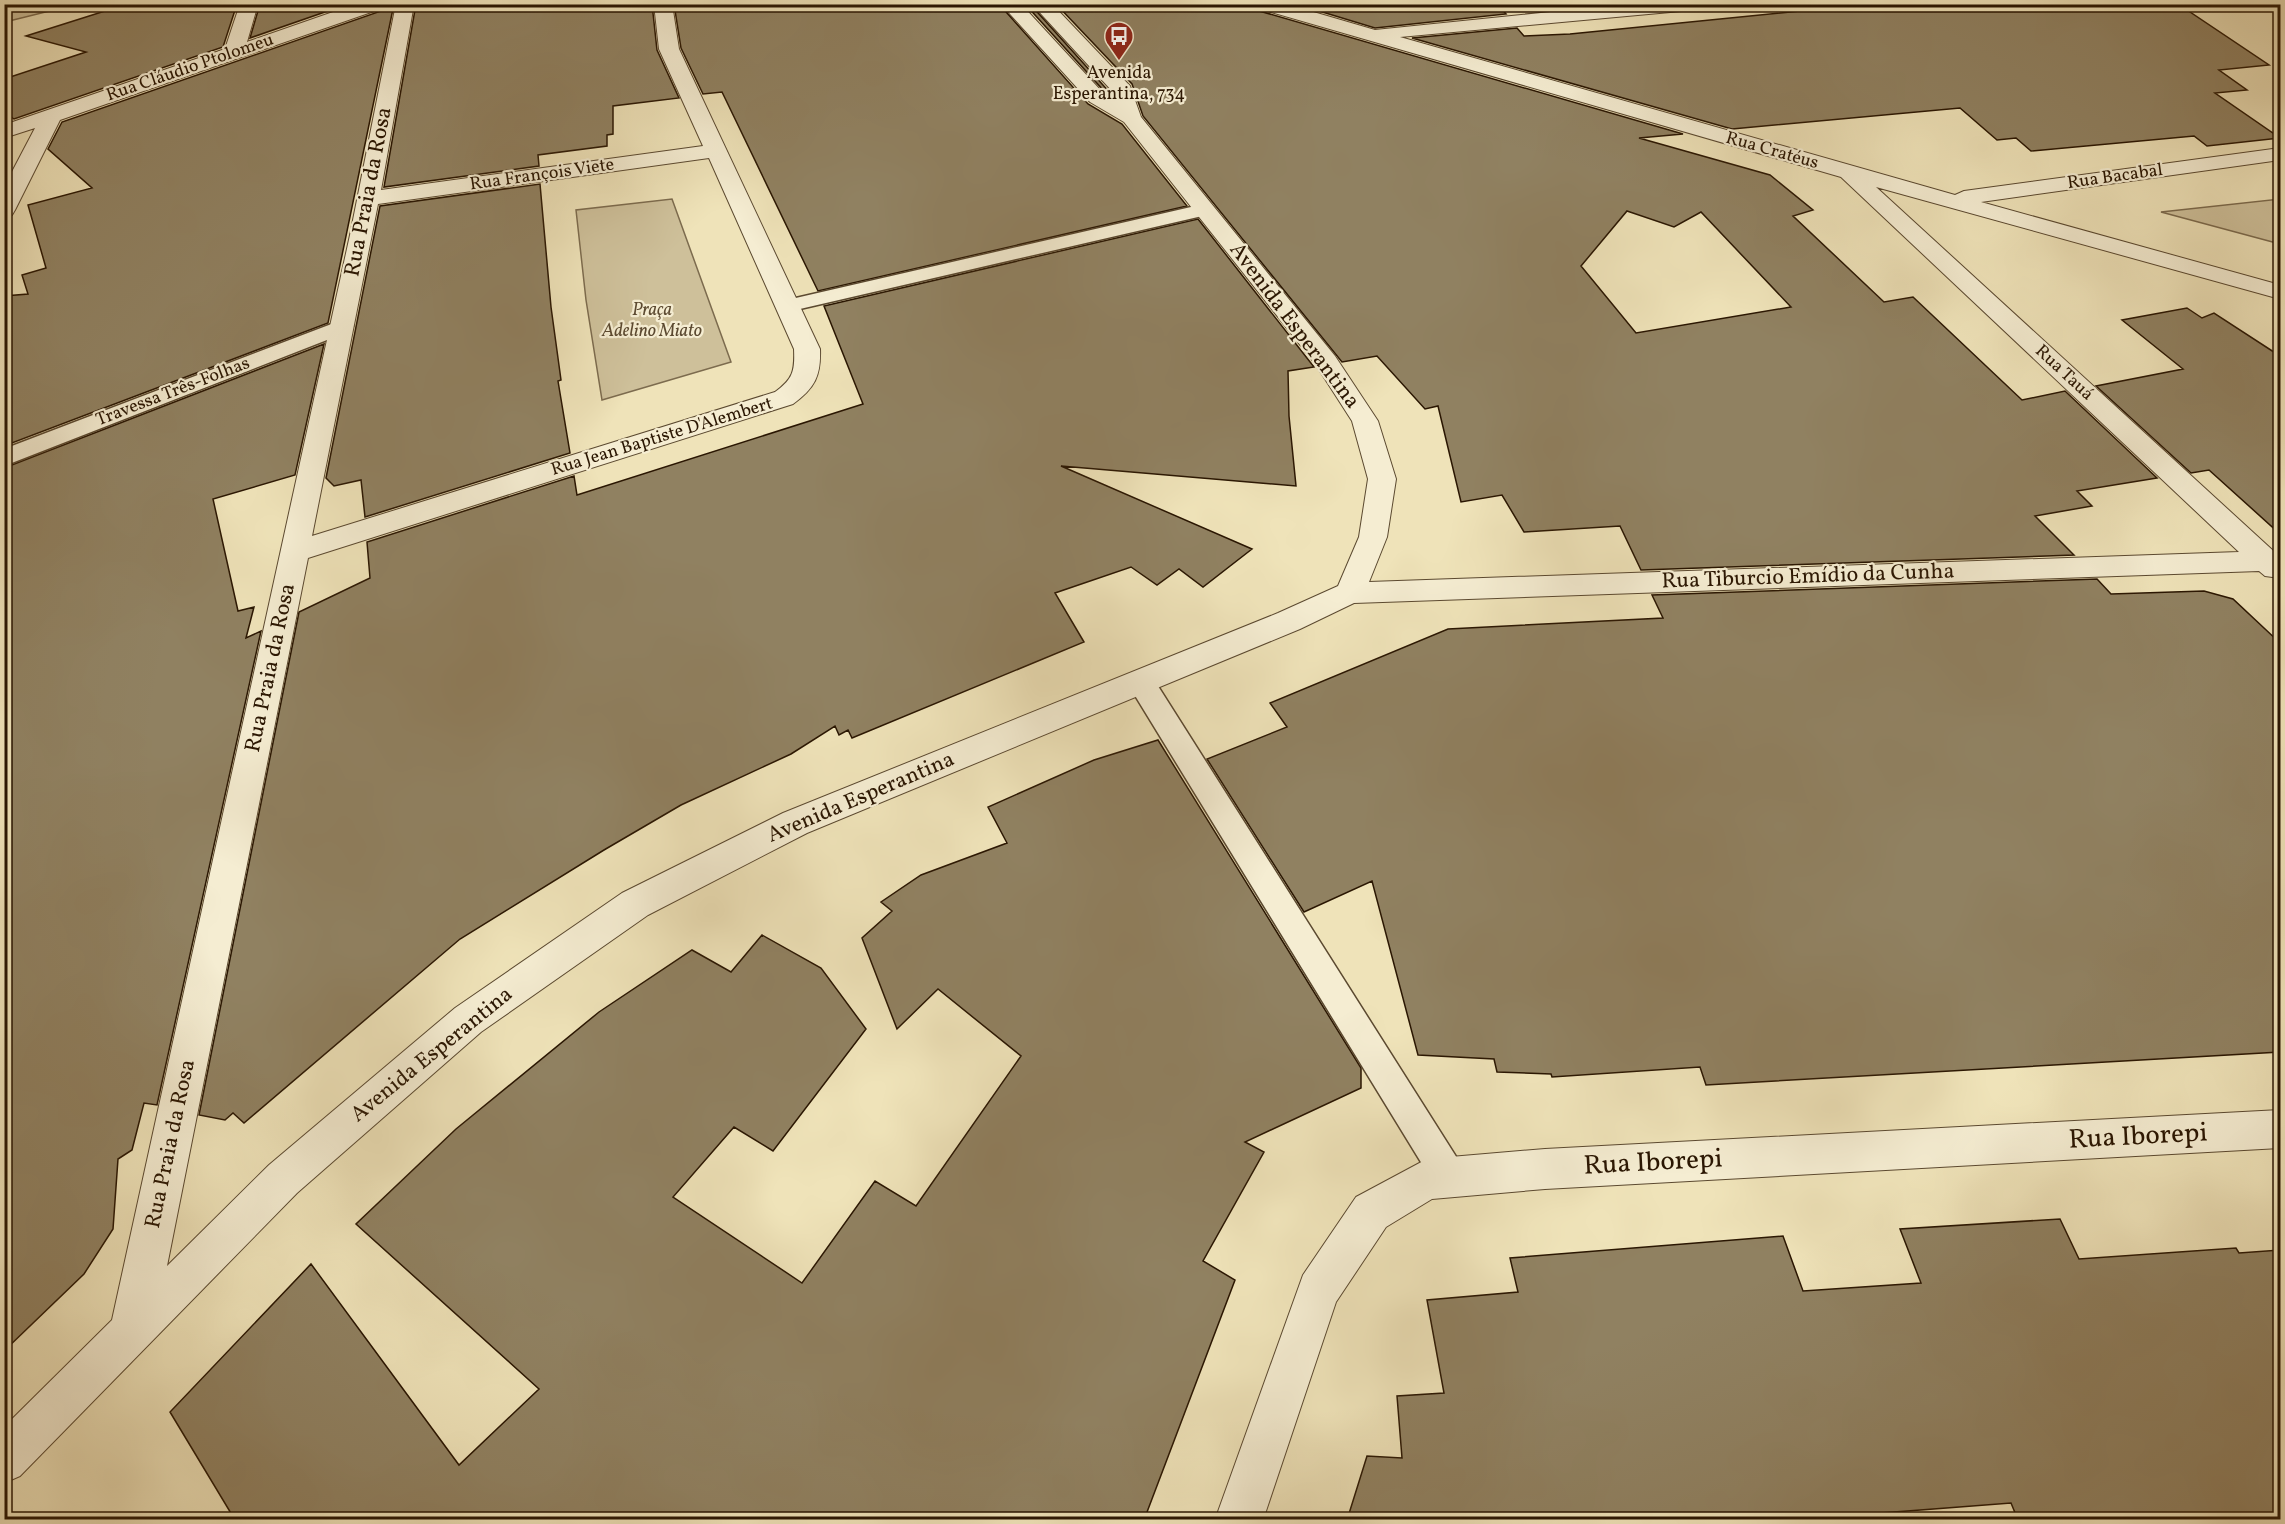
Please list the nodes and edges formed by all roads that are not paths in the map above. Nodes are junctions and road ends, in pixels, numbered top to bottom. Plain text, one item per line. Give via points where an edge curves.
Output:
1 (249, 4) edge
2 (376, 4) edge
3 (405, 4) edge
4 (663, 4) edge
5 (1010, 4) edge
6 (1041, 4) edge
7 (1264, 4) edge
8 (1692, 4) edge
9 (1365, 34) junction
10 (234, 52) junction
11 (52, 116) junction
12 (1131, 118) junction
13 (4, 132) edge
14 (716, 151) junction
15 (2280, 154) edge
16 (1847, 172) junction
17 (367, 199) junction
18 (1950, 200) junction
19 (4, 210) edge
20 (1204, 210) junction
21 (2280, 292) edge
22 (787, 306) junction
23 (342, 326) junction
24 (4, 458) edge
25 (295, 552) junction
26 (2273, 568) edge
27 (1350, 593) junction
28 (1141, 682) junction
29 (2280, 1129) edge
30 (1450, 1178) junction
31 (132, 1330) junction
32 (4, 1460) edge
33 (1239, 1520) edge

1 - 10 street
2 - 10 street, Rua Cláudio Ptolomeu
3 - 17 street, Rua Praia da Rosa
4 - 14 street, Rua Jean Baptiste D'Alembert via 669,49
5 - 12 street, Avenida Esperantina via 1097,98
6 - 12 street, Avenida Esperantina via 1123,90
7 - 9 street, Rua Cratéus
8 - 9 street
9 - 16 street, Rua Cratéus
10 - 11 street, Rua Cláudio Ptolomeu
11 - 13 street, Rua Cláudio Ptolomeu
11 - 19 street
12 - 20 street, Avenida Esperantina
14 - 17 street, Rua François Viete
14 - 22 street, Rua Jean Baptiste D'Alembert
15 - 18 street, Rua Bacabal
16 - 18 street, Rua Cratéus
16 - 26 street, Rua Tauá
17 - 23 street, Rua Praia da Rosa
18 - 21 street, Rua Cratéus
20 - 22 lane
20 - 27 street, Avenida Esperantina via 1326,361 1365,421 1382,479 1373,537
22 - 25 street, Rua Jean Baptiste D'Alembert via 807,349 808,374 803,385 784,398
23 - 24 lane, Travessa Três-Folhas
23 - 25 street, Rua Praia da Rosa
25 - 31 street, Rua Praia da Rosa
26 - 27 street, Rua Tiburcio Emídio da Cunha
27 - 28 street, Avenida Esperantina
28 - 30 lane
28 - 31 street, Avenida Esperantina via 795,823 635,904 468,1020 283,1179
29 - 30 street, Rua Iborepi via 1545,1169
30 - 33 street, Rua Iborepi via 1427,1179 1371,1212 1318,1290
31 - 32 street, Avenida Esperantina

